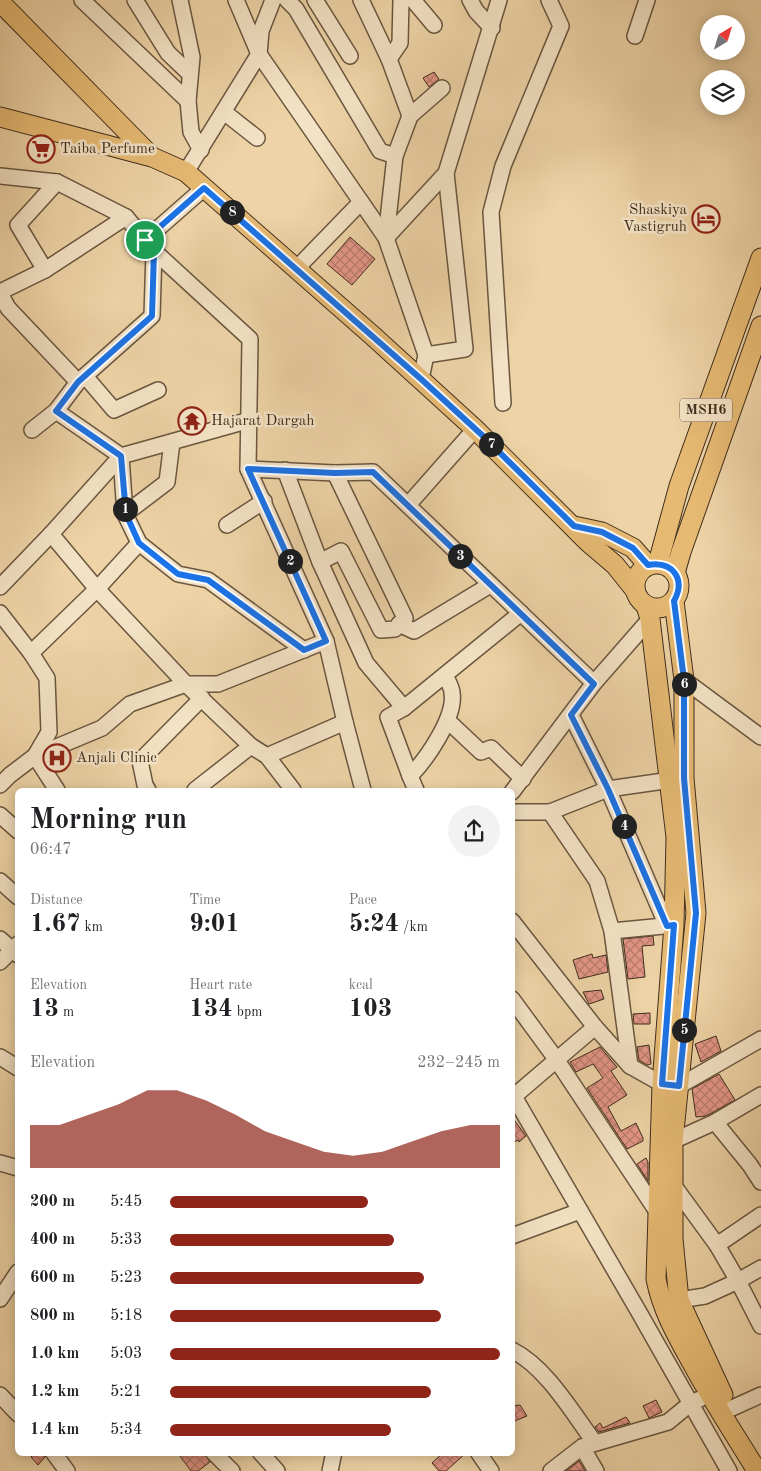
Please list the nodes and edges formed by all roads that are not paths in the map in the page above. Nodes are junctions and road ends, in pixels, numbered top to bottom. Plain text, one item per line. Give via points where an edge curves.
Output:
1 (82, 0) edge
2 (134, 0) edge
3 (180, 0) edge
4 (236, 0) edge
5 (273, 0) edge
6 (287, 0) edge
7 (315, 0) edge
8 (361, 0) edge
9 (401, 0) edge
10 (413, 0) edge
11 (470, 0) edge
12 (499, 0) edge
13 (647, 0) edge
14 (552, 2) edge
15 (3, 8) edge
16 (434, 25) dead end
17 (492, 28) junction
18 (635, 36) dead end
19 (259, 54) junction
20 (350, 56) dead end
21 (389, 59) junction
22 (190, 74) junction
23 (442, 88) dead end
24 (188, 101) junction
25 (224, 112) junction
26 (410, 116) junction
27 (0, 117) edge
28 (257, 138) dead end
29 (201, 150) junction
30 (394, 156) junction
31 (152, 157) junction
32 (186, 172) junction
33 (446, 174) junction
34 (0, 176) edge
35 (57, 182) junction
36 (204, 188) junction
37 (361, 202) junction
38 (126, 217) junction
39 (386, 238) junction
40 (149, 245) junction
41 (761, 258) edge
42 (296, 269) junction
43 (45, 270) junction
44 (0, 292) edge
45 (4, 312) edge
46 (761, 326) edge
47 (426, 355) junction
48 (82, 379) junction
49 (421, 379) junction
50 (158, 390) dead end
51 (502, 403) dead end
52 (56, 411) junction
53 (250, 420) junction
54 (475, 429) junction
55 (32, 430) dead end
56 (172, 442) junction
57 (121, 456) junction
58 (248, 469) junction
59 (285, 470) junction
60 (335, 473) junction
61 (264, 501) junction
62 (408, 505) junction
63 (126, 514) junction
64 (226, 525) dead end
65 (574, 526) junction
66 (51, 534) junction
67 (139, 543) junction
68 (320, 562) junction
69 (653, 564) junction
70 (675, 573) junction
71 (490, 586) junction
72 (0, 587) edge
73 (97, 589) junction
74 (635, 590) junction
75 (674, 601) junction
76 (648, 612) junction
77 (0, 613) edge
78 (521, 613) junction
79 (399, 624) junction
80 (326, 641) junction
81 (304, 650) junction
82 (31, 652) junction
83 (444, 674) junction
84 (684, 680) junction
85 (186, 684) junction
86 (594, 684) junction
87 (202, 698) junction
88 (404, 708) junction
89 (571, 715) junction
90 (448, 721) junction
91 (345, 722) junction
92 (761, 737) edge
93 (251, 746) junction
94 (35, 756) junction
95 (267, 756) junction
96 (3, 774) edge
97 (523, 779) junction
98 (677, 780) junction
99 (413, 783) edge
100 (56, 788) edge
101 (147, 788) edge
102 (198, 788) edge
103 (291, 788) edge
104 (362, 788) edge
105 (515, 788) edge
106 (608, 789) junction
107 (515, 812) edge
108 (550, 812) junction
109 (0, 815) edge
110 (15, 828) edge
111 (0, 881) edge
112 (15, 894) edge
113 (670, 925) junction
114 (515, 927) edge
115 (612, 931) junction
116 (0, 939) edge
117 (15, 948) edge
118 (15, 950) edge
119 (0, 962) edge
120 (515, 1003) edge
121 (595, 1027) junction
122 (761, 1038) edge
123 (0, 1057) edge
124 (556, 1059) junction
125 (15, 1066) edge
126 (630, 1066) junction
127 (670, 1085) junction
128 (515, 1093) edge
129 (761, 1095) edge
130 (515, 1098) edge
131 (715, 1122) junction
132 (673, 1141) junction
133 (756, 1161) edge
134 (0, 1163) edge
135 (15, 1167) edge
136 (761, 1182) edge
137 (674, 1186) junction
138 (580, 1211) junction
139 (658, 1213) junction
140 (761, 1215) edge
141 (515, 1233) edge
142 (717, 1244) junction
143 (761, 1268) edge
144 (15, 1278) edge
145 (738, 1281) junction
146 (0, 1299) edge
147 (679, 1300) junction
148 (761, 1326) edge
149 (515, 1352) edge
150 (715, 1392) junction
151 (0, 1396) edge
152 (761, 1396) edge
153 (691, 1403) junction
154 (15, 1411) edge
155 (726, 1411) junction
156 (588, 1445) junction
157 (56, 1456) edge
158 (217, 1456) edge
159 (264, 1456) edge
160 (333, 1456) edge
161 (481, 1456) edge
162 (757, 1467) edge
163 (67, 1471) edge
164 (232, 1471) edge
165 (277, 1471) edge
166 (330, 1471) edge
167 (491, 1471) edge
168 (551, 1471) edge
169 (596, 1471) edge
170 (729, 1471) edge

1 - 24 street
2 - 22 street via 168,53
3 - 22 street via 192,57
4 - 19 street
5 - 19 street via 261,30
6 - 30 street via 296,9 380,151
7 - 20 street
8 - 21 street
9 - 21 street via 400,43
10 - 16 street
11 - 17 street
12 - 17 street
13 - 18 street
14 - 51 street via 561,26 503,166 491,212
15 - 31 main road
17 - 33 street
19 - 25 street
19 - 37 street
21 - 26 street
22 - 24 street
23 - 26 street
24 - 29 street via 191,132
25 - 28 street
25 - 29 street
26 - 30 street
27 - 31 main road
29 - 32 street
30 - 39 street
31 - 32 main road
32 - 36 main road
33 - 39 street
33 - 47 street via 465,349
34 - 35 street
35 - 38 street
35 - 43 street via 18,225
36 - 40 street
36 - 42 main road
37 - 39 street
37 - 42 street
38 - 40 street
38 - 43 street
39 - 47 street
40 - 48 street via 152,316
40 - 53 street via 250,339
41 - 69 main road, MSH6
42 - 49 main road
43 - 44 street
44 - 45 street
45 - 48 street
46 - 70 main road, MSH6
47 - 49 street
48 - 50 street via 114,410
48 - 52 street
49 - 54 main road
52 - 55 street
52 - 57 street
53 - 56 street
53 - 58 street
54 - 62 street
54 - 65 main road
56 - 57 street
56 - 63 street via 167,482
57 - 63 street
57 - 66 street
58 - 59 street
58 - 61 street
59 - 60 street
59 - 68 street
60 - 62 street via 373,472
60 - 79 street via 405,618
61 - 64 street
61 - 80 street
62 - 71 street
63 - 67 street
65 - 69 main road via 602,532 633,548
65 - 74 main road via 615,565
66 - 72 street
66 - 73 street
67 - 73 street
67 - 81 street via 178,574 208,580
68 - 79 street via 341,551 381,630 395,629
68 - 88 street via 366,663
69 - 70 main road via 668,566
69 - 74 main road via 637,575
70 - 75 main road via 679,582
71 - 78 street
71 - 79 street via 414,631
73 - 82 street
73 - 85 street
74 - 76 main road
75 - 76 main road
75 - 84 main road
76 - 86 street
76 - 98 main road
77 - 82 street
78 - 83 street
78 - 86 street
80 - 81 street
80 - 91 street
81 - 85 street via 218,684
82 - 94 street via 47,678 49,732
83 - 88 street
83 - 90 street via 453,693
84 - 92 street
84 - 98 main road
85 - 87 street
85 - 94 street via 130,704 102,728
86 - 89 street
87 - 93 street
87 - 101 street via 140,761
88 - 99 street via 388,717
89 - 97 street
89 - 106 street
90 - 97 street via 481,752 491,748
90 - 99 street
91 - 95 street
91 - 104 street
93 - 95 street
93 - 102 street
94 - 96 street
94 - 100 street
95 - 103 street
97 - 105 street
98 - 106 street
98 - 113 main road
98 - 127 main road via 696,913
106 - 108 street
106 - 113 street
107 - 108 street
108 - 115 street via 597,881
109 - 110 street
111 - 112 street
113 - 115 street
113 - 127 main road
114 - 121 street
115 - 126 street
116 - 117 street
118 - 119 street
120 - 124 street
121 - 124 street
121 - 126 street
122 - 127 street
123 - 125 street
124 - 128 street
124 - 139 street
126 - 127 street
127 - 132 main road
127 - 139 main road
129 - 131 street
130 - 138 street
131 - 132 street
131 - 133 street
132 - 137 main road
133 - 136 street
134 - 135 street
137 - 142 street
137 - 147 main road via 673,1239
138 - 141 street
138 - 153 street
139 - 150 main road via 656,1279 664,1310 671,1326
140 - 142 street
142 - 145 street
143 - 145 street
144 - 146 street
145 - 147 street via 705,1296
145 - 148 street
147 - 150 main road
149 - 156 street via 539,1370 565,1402
150 - 153 street
150 - 155 main road
151 - 154 street
152 - 155 street
153 - 156 street via 668,1422
153 - 170 street
155 - 162 main road
156 - 168 street
156 - 169 street
157 - 163 street
158 - 164 street
159 - 165 street
160 - 166 street
161 - 167 street

